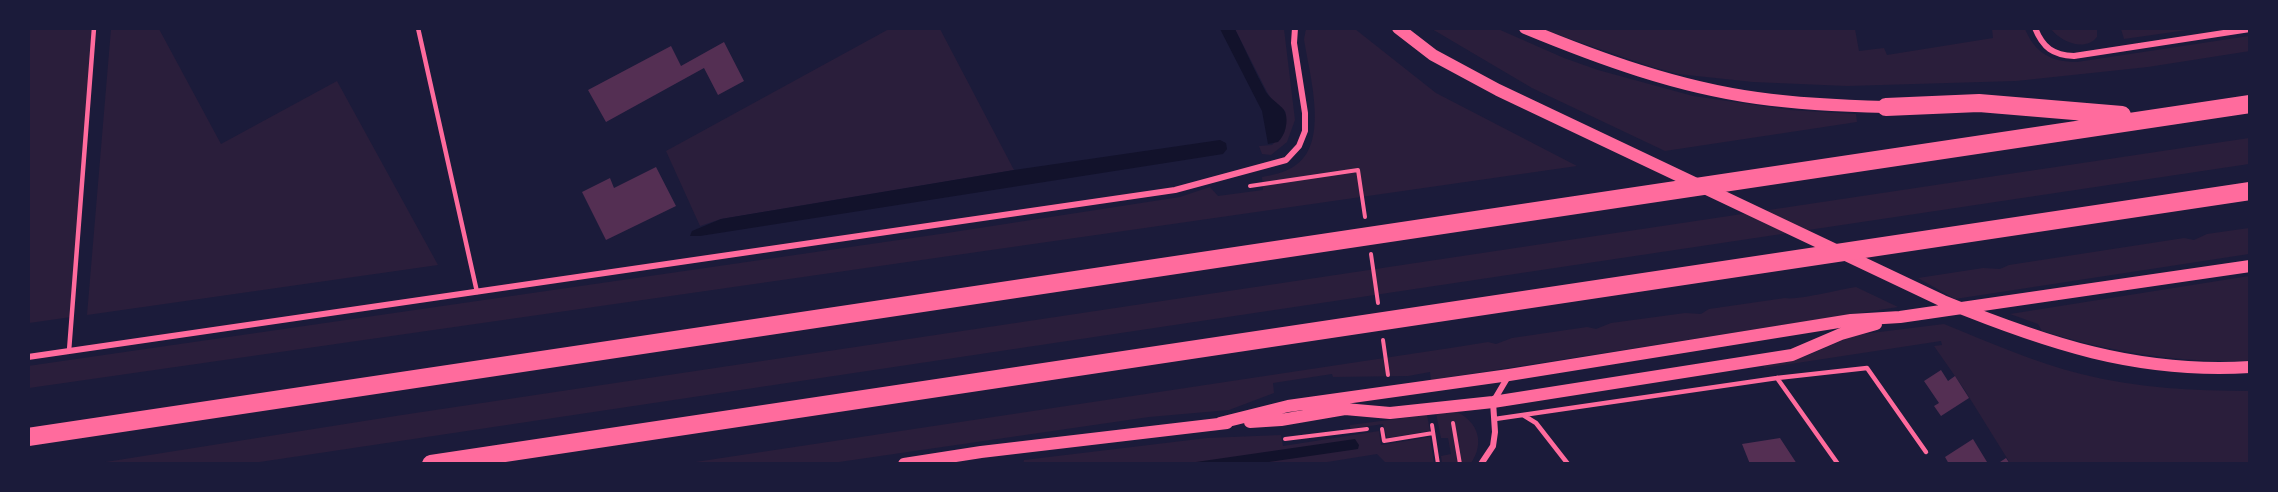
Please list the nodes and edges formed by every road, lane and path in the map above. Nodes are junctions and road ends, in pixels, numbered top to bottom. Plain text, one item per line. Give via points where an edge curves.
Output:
1 (94, 28) edge
2 (418, 28) edge
3 (1295, 28) edge
4 (1398, 28) edge
5 (1525, 28) edge
6 (2035, 28) edge
7 (2250, 29) edge
8 (2250, 104) edge
9 (1886, 107) joint
10 (2153, 118) junction
11 (1358, 170) dead end
12 (1261, 185) dead end
13 (2250, 191) edge
14 (2250, 266) edge
15 (477, 292) junction
16 (1900, 317) junction
17 (69, 351) junction
18 (28, 357) edge
19 (2250, 367) edge
20 (1509, 375) junction
21 (1778, 378) junction
22 (1493, 402) junction
23 (1523, 415) junction
24 (1495, 419) junction
25 (1452, 421) dead end
26 (1220, 423) junction
27 (1441, 423) dead end
28 (1430, 425) dead end
29 (1433, 433) dead end
30 (28, 437) edge
31 (1284, 439) dead end
32 (1926, 452) dead end
33 (982, 458) edge
34 (431, 464) edge
35 (904, 464) edge
36 (1460, 464) edge
37 (1481, 464) edge
38 (1568, 464) edge
39 (1838, 464) edge

1 - 17 lane
2 - 15 lane
3 - 15 street via 1305,131 1299,146 1286,160 1175,190
4 - 19 main road via 1433,55 1498,90 1943,301 2080,351 2166,366
5 - 9 main road via 1644,72 1708,89 1820,105
6 - 7 street via 2043,46 2051,52 2074,56
8 - 10 highway
9 - 10 highway via 1979,103
10 - 30 highway
11 - 12 path
13 - 34 highway
14 - 16 main road
15 - 17 street
16 - 20 main road via 1851,320
16 - 22 main road via 1841,334 1792,355
17 - 18 street
20 - 22 street
20 - 26 main road via 1288,406
21 - 23 lane
21 - 32 lane via 1867,368
21 - 39 lane
22 - 24 street
22 - 26 main road via 1390,413 1345,409 1281,420
23 - 24 lane
23 - 38 lane via 1536,423
24 - 37 street via 1493,446
25 - 36 path
26 - 33 main road
27 - 28 path
29 - 31 path via 1384,441 1382,427
33 - 35 main road

